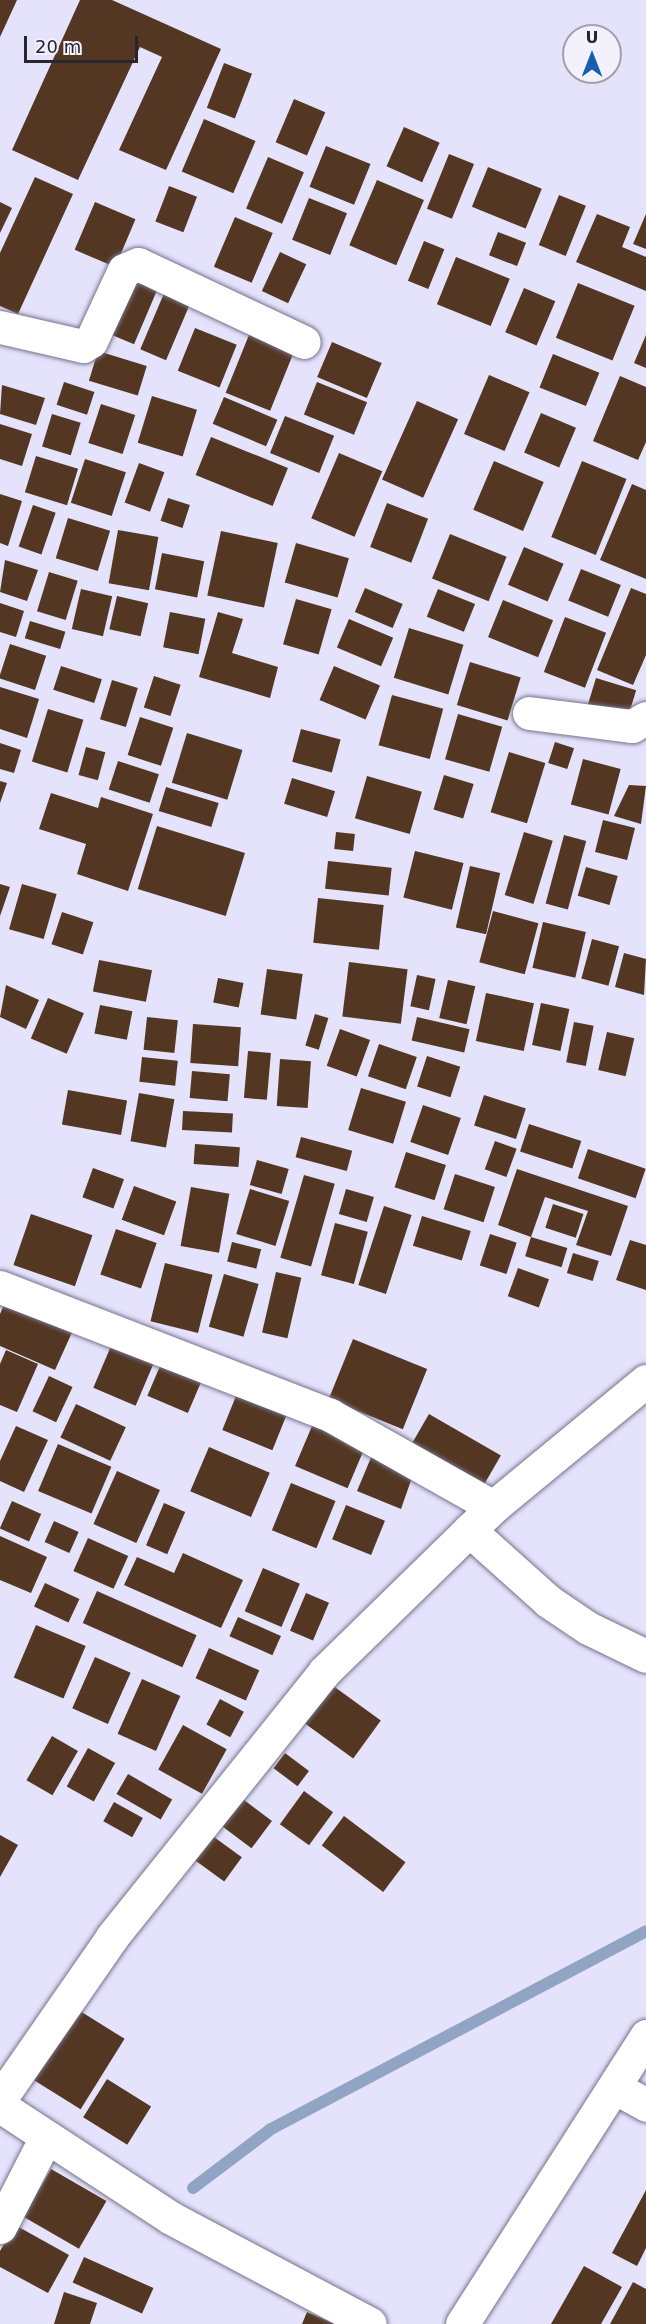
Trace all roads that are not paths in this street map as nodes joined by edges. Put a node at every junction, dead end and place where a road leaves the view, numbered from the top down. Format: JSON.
{"nodes":[{"id":1,"x":0,"y":327,"type":"edge"},
{"id":2,"x":304,"y":342,"type":"dead end"},
{"id":3,"x":529,"y":713,"type":"dead end"},
{"id":4,"x":646,"y":718,"type":"edge"},
{"id":5,"x":0,"y":1287,"type":"edge"},
{"id":6,"x":646,"y":1381,"type":"edge"},
{"id":7,"x":493,"y":1507,"type":"junction"},
{"id":8,"x":469,"y":1530,"type":"junction"},
{"id":9,"x":646,"y":1656,"type":"edge"},
{"id":10,"x":646,"y":2036,"type":"edge"},
{"id":11,"x":614,"y":2087,"type":"junction"},
{"id":12,"x":0,"y":2099,"type":"edge"},
{"id":13,"x":646,"y":2105,"type":"edge"},
{"id":14,"x":0,"y":2106,"type":"edge"},
{"id":15,"x":45,"y":2139,"type":"junction"},
{"id":16,"x":0,"y":2227,"type":"edge"},
{"id":17,"x":370,"y":2324,"type":"edge"},
{"id":18,"x":462,"y":2324,"type":"edge"}],
"edges":[{"from":1,"to":2,"type":"street"},
{"from":3,"to":4,"type":"street"},
{"from":5,"to":7,"type":"street"},
{"from":6,"to":7,"type":"street"},
{"from":7,"to":8,"type":"street"},
{"from":8,"to":9,"type":"street"},
{"from":8,"to":12,"type":"street"},
{"from":10,"to":11,"type":"street"},
{"from":11,"to":13,"type":"street"},
{"from":11,"to":18,"type":"street"},
{"from":14,"to":15,"type":"street"},
{"from":15,"to":16,"type":"street"},
{"from":15,"to":17,"type":"street"}]}
